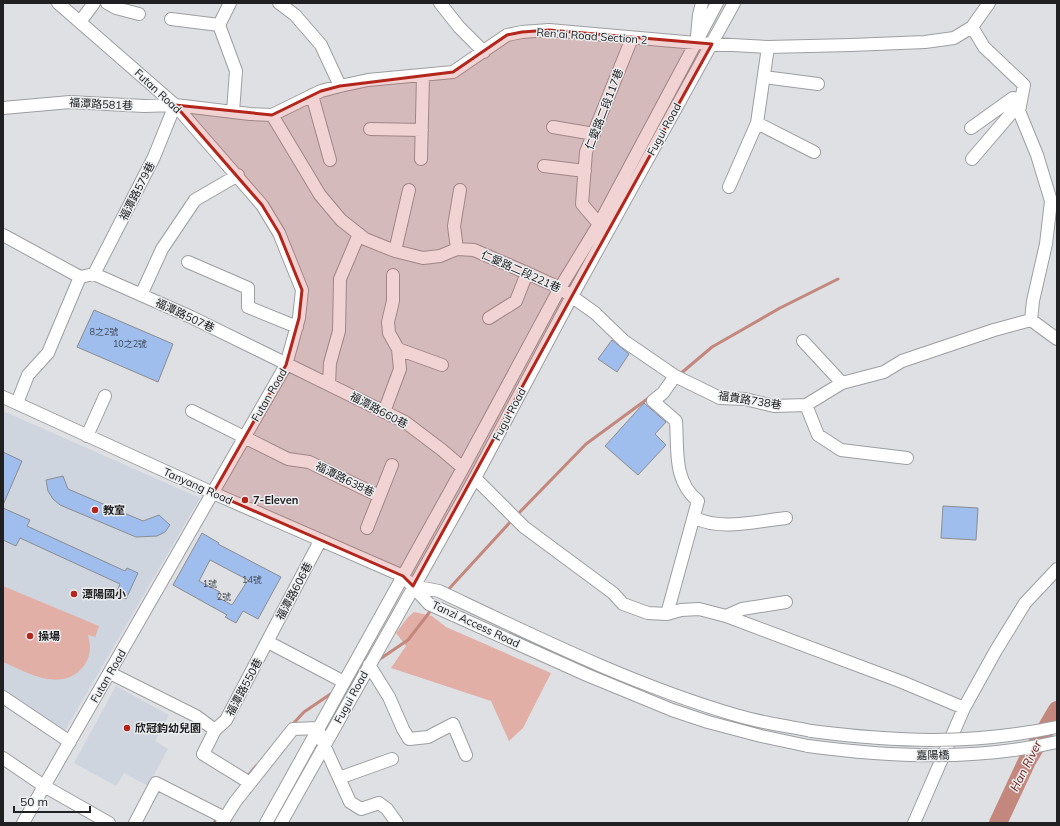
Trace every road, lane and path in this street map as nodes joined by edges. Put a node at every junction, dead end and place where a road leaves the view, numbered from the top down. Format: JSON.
{"nodes":[{"id":1,"x":58,"y":3,"type":"edge"},
{"id":2,"x":94,"y":3,"type":"edge"},
{"id":3,"x":107,"y":3,"type":"edge"},
{"id":4,"x":230,"y":3,"type":"edge"},
{"id":5,"x":279,"y":3,"type":"edge"},
{"id":6,"x":440,"y":3,"type":"edge"},
{"id":7,"x":702,"y":3,"type":"edge"},
{"id":8,"x":717,"y":3,"type":"edge"},
{"id":9,"x":734,"y":3,"type":"edge"},
{"id":10,"x":989,"y":3,"type":"edge"},
{"id":11,"x":139,"y":14,"type":"dead end"},
{"id":12,"x":171,"y":20,"type":"dead end"},
{"id":13,"x":80,"y":22,"type":"junction"},
{"id":14,"x":219,"y":25,"type":"junction"},
{"id":15,"x":972,"y":27,"type":"junction"},
{"id":16,"x":632,"y":38,"type":"junction"},
{"id":17,"x":696,"y":43,"type":"junction"},
{"id":18,"x":712,"y":44,"type":"junction"},
{"id":19,"x":768,"y":47,"type":"junction"},
{"id":20,"x":484,"y":52,"type":"junction"},
{"id":21,"x":422,"y":76,"type":"junction"},
{"id":22,"x":764,"y":77,"type":"junction"},
{"id":23,"x":818,"y":84,"type":"dead end"},
{"id":24,"x":340,"y":86,"type":"junction"},
{"id":25,"x":312,"y":95,"type":"junction"},
{"id":26,"x":1020,"y":101,"type":"junction"},
{"id":27,"x":175,"y":105,"type":"junction"},
{"id":28,"x":3,"y":108,"type":"edge"},
{"id":29,"x":233,"y":112,"type":"junction"},
{"id":30,"x":272,"y":115,"type":"junction"},
{"id":31,"x":757,"y":123,"type":"junction"},
{"id":32,"x":553,"y":126,"type":"dead end"},
{"id":33,"x":972,"y":128,"type":"dead end"},
{"id":34,"x":370,"y":129,"type":"dead end"},
{"id":35,"x":422,"y":130,"type":"junction"},
{"id":36,"x":594,"y":134,"type":"junction"},
{"id":37,"x":814,"y":152,"type":"dead end"},
{"id":38,"x":972,"y":158,"type":"dead end"},
{"id":39,"x":421,"y":159,"type":"dead end"},
{"id":40,"x":330,"y":160,"type":"dead end"},
{"id":41,"x":544,"y":166,"type":"dead end"},
{"id":42,"x":585,"y":171,"type":"junction"},
{"id":43,"x":238,"y":175,"type":"junction"},
{"id":44,"x":728,"y":187,"type":"dead end"},
{"id":45,"x":409,"y":190,"type":"dead end"},
{"id":46,"x":460,"y":190,"type":"dead end"},
{"id":47,"x":1053,"y":214,"type":"edge"},
{"id":48,"x":599,"y":224,"type":"junction"},
{"id":49,"x":359,"y":234,"type":"junction"},
{"id":50,"x":3,"y":235,"type":"edge"},
{"id":51,"x":457,"y":249,"type":"junction"},
{"id":52,"x":395,"y":251,"type":"junction"},
{"id":53,"x":188,"y":262,"type":"dead end"},
{"id":54,"x":527,"y":273,"type":"junction"},
{"id":55,"x":94,"y":274,"type":"junction"},
{"id":56,"x":393,"y":275,"type":"dead end"},
{"id":57,"x":80,"y":277,"type":"junction"},
{"id":58,"x":560,"y":288,"type":"junction"},
{"id":59,"x":142,"y":295,"type":"junction"},
{"id":60,"x":572,"y":296,"type":"junction"},
{"id":61,"x":489,"y":318,"type":"dead end"},
{"id":62,"x":1031,"y":320,"type":"junction"},
{"id":63,"x":297,"y":327,"type":"junction"},
{"id":64,"x":1057,"y":339,"type":"edge"},
{"id":65,"x":803,"y":341,"type":"dead end"},
{"id":66,"x":398,"y":349,"type":"junction"},
{"id":67,"x":286,"y":365,"type":"junction"},
{"id":68,"x":442,"y":365,"type":"dead end"},
{"id":69,"x":675,"y":376,"type":"junction"},
{"id":70,"x":842,"y":383,"type":"junction"},
{"id":71,"x":329,"y":384,"type":"junction"},
{"id":72,"x":105,"y":396,"type":"dead end"},
{"id":73,"x":3,"y":397,"type":"edge"},
{"id":74,"x":17,"y":403,"type":"junction"},
{"id":75,"x":806,"y":405,"type":"junction"},
{"id":76,"x":192,"y":411,"type":"dead end"},
{"id":77,"x":384,"y":412,"type":"junction"},
{"id":78,"x":87,"y":436,"type":"junction"},
{"id":79,"x":245,"y":436,"type":"junction"},
{"id":80,"x":907,"y":458,"type":"dead end"},
{"id":81,"x":392,"y":465,"type":"dead end"},
{"id":82,"x":463,"y":468,"type":"junction"},
{"id":83,"x":475,"y":478,"type":"junction"},
{"id":84,"x":212,"y":493,"type":"junction"},
{"id":85,"x":379,"y":496,"type":"junction"},
{"id":86,"x":695,"y":518,"type":"junction"},
{"id":87,"x":786,"y":518,"type":"dead end"},
{"id":88,"x":366,"y":528,"type":"dead end"},
{"id":89,"x":320,"y":541,"type":"junction"},
{"id":90,"x":1057,"y":569,"type":"edge"},
{"id":91,"x":403,"y":576,"type":"junction"},
{"id":92,"x":413,"y":586,"type":"junction"},
{"id":93,"x":786,"y":602,"type":"dead end"},
{"id":94,"x":667,"y":614,"type":"junction"},
{"id":95,"x":726,"y":616,"type":"junction"},
{"id":96,"x":268,"y":642,"type":"junction"},
{"id":97,"x":369,"y":665,"type":"junction"},
{"id":98,"x":110,"y":673,"type":"junction"},
{"id":99,"x":344,"y":682,"type":"junction"},
{"id":100,"x":3,"y":697,"type":"edge"},
{"id":101,"x":964,"y":708,"type":"junction"},
{"id":102,"x":1057,"y":727,"type":"edge"},
{"id":103,"x":318,"y":728,"type":"junction"},
{"id":104,"x":215,"y":730,"type":"junction"},
{"id":105,"x":811,"y":731,"type":"joint"},
{"id":106,"x":70,"y":742,"type":"junction"},
{"id":107,"x":1057,"y":742,"type":"edge"},
{"id":108,"x":324,"y":745,"type":"junction"},
{"id":109,"x":808,"y":746,"type":"joint"},
{"id":110,"x":466,"y":755,"type":"dead end"},
{"id":111,"x":392,"y":759,"type":"dead end"},
{"id":112,"x":4,"y":761,"type":"edge"},
{"id":113,"x":339,"y":778,"type":"junction"},
{"id":114,"x":250,"y":783,"type":"junction"},
{"id":115,"x":44,"y":786,"type":"junction"},
{"id":116,"x":224,"y":820,"type":"edge"},
{"id":117,"x":23,"y":823,"type":"edge"},
{"id":118,"x":109,"y":823,"type":"edge"},
{"id":119,"x":135,"y":823,"type":"edge"},
{"id":120,"x":266,"y":823,"type":"edge"},
{"id":121,"x":281,"y":823,"type":"edge"},
{"id":122,"x":397,"y":823,"type":"edge"},
{"id":123,"x":914,"y":823,"type":"edge"}],
"edges":[{"from":1,"to":13,"type":"street","name":"Futan Road"},
{"from":2,"to":13,"type":"street"},
{"from":3,"to":11,"type":"street"},
{"from":4,"to":14,"type":"street"},
{"from":5,"to":24,"type":"street"},
{"from":6,"to":20,"type":"street"},
{"from":7,"to":17,"type":"street"},
{"from":8,"to":17,"type":"street","name":"Fugui Road"},
{"from":9,"to":18,"type":"street","name":"Fugui Road"},
{"from":10,"to":15,"type":"street","name":"Ren’ai Road Section 2"},
{"from":12,"to":14,"type":"street"},
{"from":13,"to":27,"type":"street","name":"Futan Road"},
{"from":14,"to":29,"type":"street"},
{"from":15,"to":19,"type":"street","name":"Ren’ai Road Section 2"},
{"from":15,"to":26,"type":"street"},
{"from":16,"to":17,"type":"street","name":"Ren’ai Road Section 2"},
{"from":16,"to":20,"type":"street","name":"Ren’ai Road Section 2"},
{"from":16,"to":36,"type":"street","name":"仁愛路二段117巷"},
{"from":17,"to":18,"type":"street","name":"Ren’ai Road Section 2"},
{"from":17,"to":48,"type":"street","name":"Fugui Road"},
{"from":18,"to":19,"type":"street","name":"Ren’ai Road Section 2"},
{"from":18,"to":60,"type":"street","name":"Fugui Road"},
{"from":19,"to":22,"type":"street"},
{"from":20,"to":21,"type":"street","name":"Ren’ai Road Section 2"},
{"from":21,"to":24,"type":"street","name":"Ren’ai Road Section 2"},
{"from":21,"to":35,"type":"street"},
{"from":22,"to":23,"type":"street"},
{"from":22,"to":31,"type":"street"},
{"from":24,"to":25,"type":"street","name":"Ren’ai Road Section 2"},
{"from":25,"to":30,"type":"street","name":"Ren’ai Road Section 2"},
{"from":25,"to":40,"type":"street"},
{"from":26,"to":33,"type":"street"},
{"from":26,"to":38,"type":"street"},
{"from":26,"to":47,"type":"street"},
{"from":27,"to":28,"type":"street","name":"福潭路581巷"},
{"from":27,"to":29,"type":"street"},
{"from":27,"to":43,"type":"street","name":"Futan Road"},
{"from":27,"to":55,"type":"street","name":"福潭路579巷"},
{"from":29,"to":30,"type":"street"},
{"from":30,"to":49,"type":"street","name":"仁愛路二段221巷"},
{"from":31,"to":37,"type":"street"},
{"from":31,"to":44,"type":"street"},
{"from":32,"to":36,"type":"street"},
{"from":34,"to":35,"type":"street"},
{"from":35,"to":39,"type":"street"},
{"from":36,"to":42,"type":"street","name":"仁愛路二段117巷"},
{"from":41,"to":42,"type":"street"},
{"from":42,"to":48,"type":"street","name":"仁愛路二段117巷"},
{"from":43,"to":59,"type":"street"},
{"from":43,"to":63,"type":"street","name":"Futan Road"},
{"from":45,"to":52,"type":"street"},
{"from":46,"to":51,"type":"street"},
{"from":47,"to":62,"type":"street"},
{"from":48,"to":58,"type":"street","name":"Fugui Road"},
{"from":49,"to":52,"type":"street","name":"仁愛路二段221巷"},
{"from":49,"to":71,"type":"street"},
{"from":50,"to":57,"type":"street"},
{"from":51,"to":52,"type":"street","name":"仁愛路二段221巷"},
{"from":51,"to":54,"type":"street","name":"仁愛路二段221巷"},
{"from":53,"to":63,"type":"street"},
{"from":54,"to":58,"type":"street","name":"仁愛路二段221巷"},
{"from":54,"to":61,"type":"street"},
{"from":55,"to":57,"type":"street"},
{"from":55,"to":59,"type":"street","name":"福潭路507巷"},
{"from":56,"to":66,"type":"street"},
{"from":57,"to":74,"type":"street"},
{"from":58,"to":60,"type":"street","name":"仁愛路二段221巷"},
{"from":58,"to":82,"type":"street","name":"Fugui Road"},
{"from":59,"to":67,"type":"street","name":"福潭路507巷"},
{"from":60,"to":69,"type":"street","name":"福貴路738巷"},
{"from":60,"to":83,"type":"street","name":"Fugui Road"},
{"from":62,"to":64,"type":"street"},
{"from":62,"to":70,"type":"street","name":"福貴路738巷"},
{"from":63,"to":67,"type":"street","name":"Futan Road"},
{"from":65,"to":70,"type":"street"},
{"from":66,"to":68,"type":"street"},
{"from":66,"to":77,"type":"street"},
{"from":67,"to":71,"type":"street","name":"福潭路660巷"},
{"from":67,"to":79,"type":"street","name":"Futan Road"},
{"from":69,"to":75,"type":"street","name":"福貴路738巷"},
{"from":69,"to":86,"type":"street"},
{"from":70,"to":75,"type":"street","name":"福貴路738巷"},
{"from":71,"to":77,"type":"street","name":"福潭路660巷"},
{"from":72,"to":78,"type":"street"},
{"from":73,"to":74,"type":"street","name":"Tanyang Road"},
{"from":74,"to":78,"type":"street","name":"Tanyang Road"},
{"from":75,"to":80,"type":"street"},
{"from":76,"to":79,"type":"street","name":"福潭路638巷"},
{"from":77,"to":82,"type":"street","name":"福潭路660巷"},
{"from":78,"to":84,"type":"street","name":"Tanyang Road"},
{"from":79,"to":84,"type":"street","name":"Futan Road"},
{"from":79,"to":85,"type":"street","name":"福潭路638巷"},
{"from":81,"to":85,"type":"street"},
{"from":82,"to":91,"type":"street","name":"Fugui Road"},
{"from":83,"to":92,"type":"street","name":"Fugui Road"},
{"from":83,"to":94,"type":"street"},
{"from":84,"to":89,"type":"street","name":"Tanyang Road"},
{"from":84,"to":98,"type":"street","name":"Futan Road"},
{"from":85,"to":88,"type":"street"},
{"from":86,"to":87,"type":"street"},
{"from":86,"to":94,"type":"street"},
{"from":89,"to":91,"type":"street","name":"Tanyang Road"},
{"from":89,"to":96,"type":"street","name":"福潭路606巷"},
{"from":90,"to":101,"type":"street"},
{"from":91,"to":92,"type":"street","name":"Tanyang Road"},
{"from":91,"to":99,"type":"street","name":"Fugui Road"},
{"from":92,"to":97,"type":"street","name":"Fugui Road"},
{"from":92,"to":105,"type":"street","name":"Tanzi Access Road"},
{"from":92,"to":109,"type":"street","name":"Tanzi Access Road"},
{"from":93,"to":95,"type":"street"},
{"from":94,"to":95,"type":"street"},
{"from":95,"to":101,"type":"street"},
{"from":96,"to":99,"type":"street"},
{"from":96,"to":104,"type":"street","name":"福潭路550巷"},
{"from":97,"to":108,"type":"street","name":"Fugui Road"},
{"from":97,"to":110,"type":"street"},
{"from":98,"to":104,"type":"street"},
{"from":98,"to":106,"type":"street","name":"Futan Road"},
{"from":99,"to":103,"type":"street","name":"Fugui Road"},
{"from":100,"to":106,"type":"street"},
{"from":101,"to":123,"type":"street"},
{"from":102,"to":105,"type":"street","name":"嘉陽橋","bridge":true},
{"from":103,"to":108,"type":"street"},
{"from":103,"to":114,"type":"street"},
{"from":103,"to":120,"type":"street","name":"Fugui Road"},
{"from":104,"to":114,"type":"street","name":"福潭路550巷"},
{"from":106,"to":115,"type":"street","name":"Futan Road"},
{"from":107,"to":109,"type":"street","name":"嘉陽橋","bridge":true},
{"from":108,"to":113,"type":"street"},
{"from":108,"to":121,"type":"street","name":"Fugui Road"},
{"from":111,"to":113,"type":"street"},
{"from":112,"to":115,"type":"street"},
{"from":113,"to":122,"type":"street"},
{"from":114,"to":116,"type":"street"},
{"from":115,"to":117,"type":"street","name":"Futan Road"},
{"from":115,"to":118,"type":"street"},
{"from":116,"to":119,"type":"street"}]}
